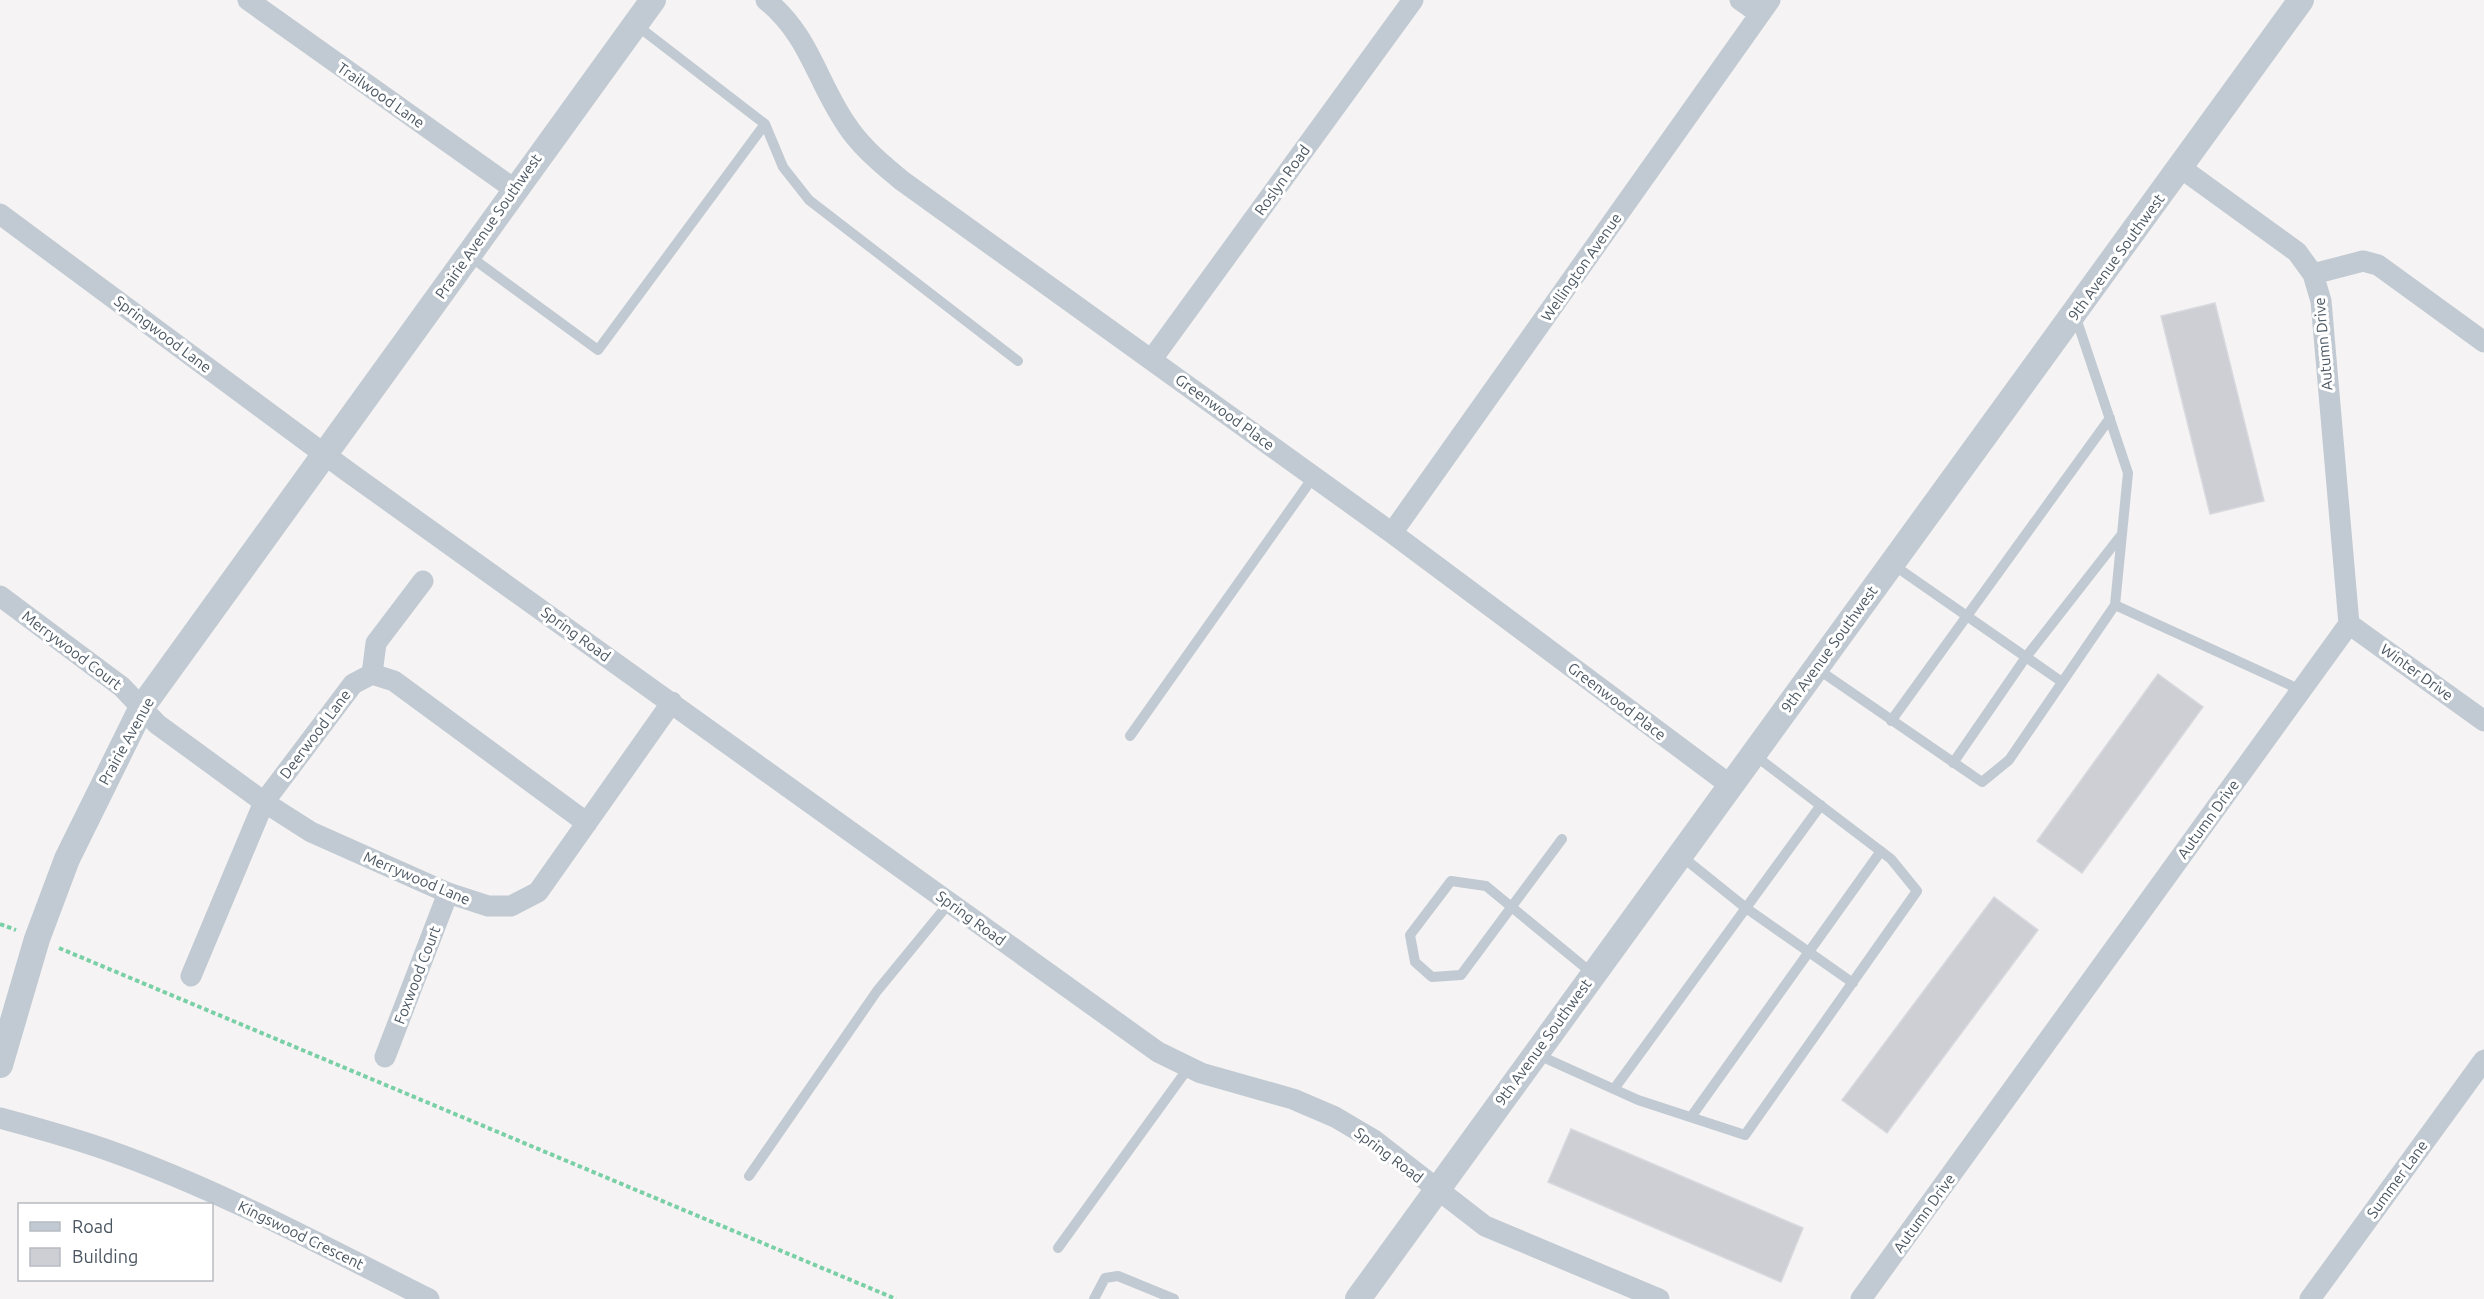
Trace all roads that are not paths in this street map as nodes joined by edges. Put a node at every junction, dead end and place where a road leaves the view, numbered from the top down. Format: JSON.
{"nodes":[{"id":1,"x":248,"y":0,"type":"edge"},
{"id":2,"x":652,"y":0,"type":"edge"},
{"id":3,"x":766,"y":0,"type":"edge"},
{"id":4,"x":1413,"y":0,"type":"edge"},
{"id":5,"x":1740,"y":0,"type":"edge"},
{"id":6,"x":2301,"y":0,"type":"edge"},
{"id":7,"x":1765,"y":7,"type":"edge"},
{"id":8,"x":635,"y":24,"type":"junction"},
{"id":9,"x":765,"y":124,"type":"junction"},
{"id":10,"x":2181,"y":168,"type":"junction"},
{"id":11,"x":514,"y":189,"type":"junction"},
{"id":12,"x":0,"y":214,"type":"edge"},
{"id":13,"x":468,"y":255,"type":"junction"},
{"id":14,"x":2313,"y":274,"type":"junction"},
{"id":15,"x":2074,"y":314,"type":"junction"},
{"id":16,"x":2484,"y":342,"type":"edge"},
{"id":17,"x":1152,"y":359,"type":"junction"},
{"id":18,"x":1018,"y":361,"type":"dead end"},
{"id":19,"x":2110,"y":418,"type":"junction"},
{"id":20,"x":326,"y":454,"type":"junction"},
{"id":21,"x":1314,"y":476,"type":"junction"},
{"id":22,"x":1392,"y":534,"type":"junction"},
{"id":23,"x":2122,"y":534,"type":"junction"},
{"id":24,"x":1892,"y":563,"type":"junction"},
{"id":25,"x":423,"y":581,"type":"dead end"},
{"id":26,"x":0,"y":597,"type":"edge"},
{"id":27,"x":2115,"y":605,"type":"junction"},
{"id":28,"x":1967,"y":616,"type":"junction"},
{"id":29,"x":2349,"y":624,"type":"junction"},
{"id":30,"x":2026,"y":657,"type":"junction"},
{"id":31,"x":1816,"y":668,"type":"junction"},
{"id":32,"x":372,"y":674,"type":"junction"},
{"id":33,"x":2062,"y":682,"type":"junction"},
{"id":34,"x":2301,"y":690,"type":"junction"},
{"id":35,"x":672,"y":702,"type":"junction"},
{"id":36,"x":142,"y":707,"type":"junction"},
{"id":37,"x":1891,"y":721,"type":"junction"},
{"id":38,"x":2484,"y":721,"type":"edge"},
{"id":39,"x":1130,"y":736,"type":"dead end"},
{"id":40,"x":1753,"y":754,"type":"junction"},
{"id":41,"x":1953,"y":762,"type":"junction"},
{"id":42,"x":1730,"y":785,"type":"junction"},
{"id":43,"x":264,"y":802,"type":"junction"},
{"id":44,"x":1821,"y":805,"type":"junction"},
{"id":45,"x":587,"y":823,"type":"junction"},
{"id":46,"x":1563,"y":839,"type":"dead end"},
{"id":47,"x":1881,"y":851,"type":"junction"},
{"id":48,"x":1680,"y":855,"type":"junction"},
{"id":49,"x":448,"y":892,"type":"junction"},
{"id":50,"x":950,"y":902,"type":"junction"},
{"id":51,"x":1512,"y":908,"type":"junction"},
{"id":52,"x":1746,"y":908,"type":"junction"},
{"id":53,"x":1809,"y":952,"type":"junction"},
{"id":54,"x":1593,"y":974,"type":"junction"},
{"id":55,"x":191,"y":976,"type":"dead end"},
{"id":56,"x":1853,"y":982,"type":"junction"},
{"id":57,"x":1535,"y":1054,"type":"junction"},
{"id":58,"x":385,"y":1057,"type":"dead end"},
{"id":59,"x":2484,"y":1060,"type":"edge"},
{"id":60,"x":0,"y":1065,"type":"edge"},
{"id":61,"x":1189,"y":1066,"type":"junction"},
{"id":62,"x":1614,"y":1089,"type":"junction"},
{"id":63,"x":1691,"y":1117,"type":"junction"},
{"id":64,"x":0,"y":1118,"type":"edge"},
{"id":65,"x":749,"y":1176,"type":"dead end"},
{"id":66,"x":1436,"y":1190,"type":"junction"},
{"id":67,"x":1058,"y":1248,"type":"dead end"},
{"id":68,"x":429,"y":1299,"type":"edge"},
{"id":69,"x":1094,"y":1299,"type":"edge"},
{"id":70,"x":1174,"y":1299,"type":"edge"},
{"id":71,"x":1358,"y":1299,"type":"edge"},
{"id":72,"x":1659,"y":1299,"type":"edge"},
{"id":73,"x":1861,"y":1299,"type":"edge"},
{"id":74,"x":2310,"y":1299,"type":"edge"}],
"edges":[{"from":1,"to":11,"type":"street","name":"Trailwood Lane"},
{"from":2,"to":8,"type":"street","name":"Prairie Avenue Southwest"},
{"from":3,"to":17,"type":"street","name":"Greenwood Place"},
{"from":4,"to":17,"type":"street","name":"Roslyn Road"},
{"from":5,"to":7,"type":"street"},
{"from":6,"to":10,"type":"street","name":"9th Avenue Southwest"},
{"from":7,"to":22,"type":"street","name":"Wellington Avenue"},
{"from":8,"to":9,"type":"lane"},
{"from":8,"to":11,"type":"street","name":"Prairie Avenue Southwest"},
{"from":9,"to":13,"type":"lane"},
{"from":9,"to":18,"type":"lane"},
{"from":10,"to":14,"type":"street"},
{"from":10,"to":15,"type":"street","name":"9th Avenue Southwest"},
{"from":11,"to":13,"type":"street","name":"Prairie Avenue Southwest"},
{"from":12,"to":20,"type":"street","name":"Springwood Lane"},
{"from":13,"to":20,"type":"street","name":"Prairie Avenue Southwest"},
{"from":14,"to":16,"type":"street"},
{"from":14,"to":29,"type":"street","name":"Autumn Drive"},
{"from":15,"to":19,"type":"lane"},
{"from":15,"to":24,"type":"street","name":"9th Avenue Southwest"},
{"from":17,"to":21,"type":"street","name":"Greenwood Place"},
{"from":19,"to":23,"type":"lane"},
{"from":19,"to":28,"type":"lane"},
{"from":20,"to":35,"type":"street","name":"Spring Road"},
{"from":20,"to":36,"type":"street","name":"Prairie Avenue"},
{"from":21,"to":22,"type":"street","name":"Greenwood Place"},
{"from":21,"to":39,"type":"lane"},
{"from":22,"to":42,"type":"street","name":"Greenwood Place"},
{"from":23,"to":27,"type":"lane"},
{"from":23,"to":30,"type":"lane"},
{"from":24,"to":28,"type":"lane"},
{"from":24,"to":31,"type":"street","name":"9th Avenue Southwest"},
{"from":25,"to":32,"type":"street"},
{"from":26,"to":36,"type":"street","name":"Merrywood Court"},
{"from":27,"to":33,"type":"lane"},
{"from":27,"to":34,"type":"lane"},
{"from":28,"to":30,"type":"lane"},
{"from":28,"to":37,"type":"lane"},
{"from":29,"to":34,"type":"street","name":"Autumn Drive"},
{"from":29,"to":38,"type":"street","name":"Winter Drive"},
{"from":30,"to":33,"type":"lane"},
{"from":30,"to":41,"type":"lane"},
{"from":31,"to":37,"type":"lane"},
{"from":31,"to":40,"type":"street","name":"9th Avenue Southwest"},
{"from":32,"to":43,"type":"street","name":"Deerwood Lane"},
{"from":32,"to":45,"type":"street"},
{"from":33,"to":41,"type":"lane"},
{"from":34,"to":73,"type":"street","name":"Autumn Drive"},
{"from":35,"to":45,"type":"street","name":"Merrywood Lane"},
{"from":35,"to":50,"type":"street","name":"Spring Road"},
{"from":36,"to":43,"type":"street","name":"Merrywood Lane"},
{"from":36,"to":60,"type":"street","name":"Prairie Avenue"},
{"from":37,"to":41,"type":"lane"},
{"from":40,"to":42,"type":"street","name":"9th Avenue Southwest"},
{"from":40,"to":44,"type":"lane"},
{"from":42,"to":48,"type":"street","name":"9th Avenue Southwest"},
{"from":43,"to":49,"type":"street","name":"Merrywood Lane"},
{"from":43,"to":55,"type":"street","name":"Deerwood Lane"},
{"from":44,"to":47,"type":"lane"},
{"from":44,"to":52,"type":"lane"},
{"from":45,"to":49,"type":"street","name":"Merrywood Lane"},
{"from":46,"to":51,"type":"lane"},
{"from":47,"to":53,"type":"lane"},
{"from":47,"to":56,"type":"lane"},
{"from":48,"to":52,"type":"lane"},
{"from":48,"to":54,"type":"street","name":"9th Avenue Southwest"},
{"from":49,"to":58,"type":"street","name":"Foxwood Court"},
{"from":50,"to":61,"type":"street","name":"Spring Road"},
{"from":50,"to":65,"type":"lane"},
{"from":51,"to":51,"type":"lane"},
{"from":51,"to":54,"type":"lane"},
{"from":52,"to":53,"type":"lane"},
{"from":52,"to":62,"type":"lane"},
{"from":53,"to":56,"type":"lane"},
{"from":53,"to":63,"type":"lane"},
{"from":54,"to":57,"type":"street","name":"9th Avenue Southwest"},
{"from":56,"to":63,"type":"lane"},
{"from":57,"to":62,"type":"lane"},
{"from":57,"to":66,"type":"street","name":"9th Avenue Southwest"},
{"from":59,"to":74,"type":"street","name":"Summer Lane"},
{"from":61,"to":66,"type":"street","name":"Spring Road"},
{"from":61,"to":67,"type":"lane"},
{"from":62,"to":63,"type":"lane"},
{"from":64,"to":68,"type":"street","name":"Kingswood Crescent"},
{"from":66,"to":71,"type":"street","name":"9th Avenue Southwest"},
{"from":66,"to":72,"type":"street","name":"Spring Road"},
{"from":69,"to":70,"type":"lane"}]}
